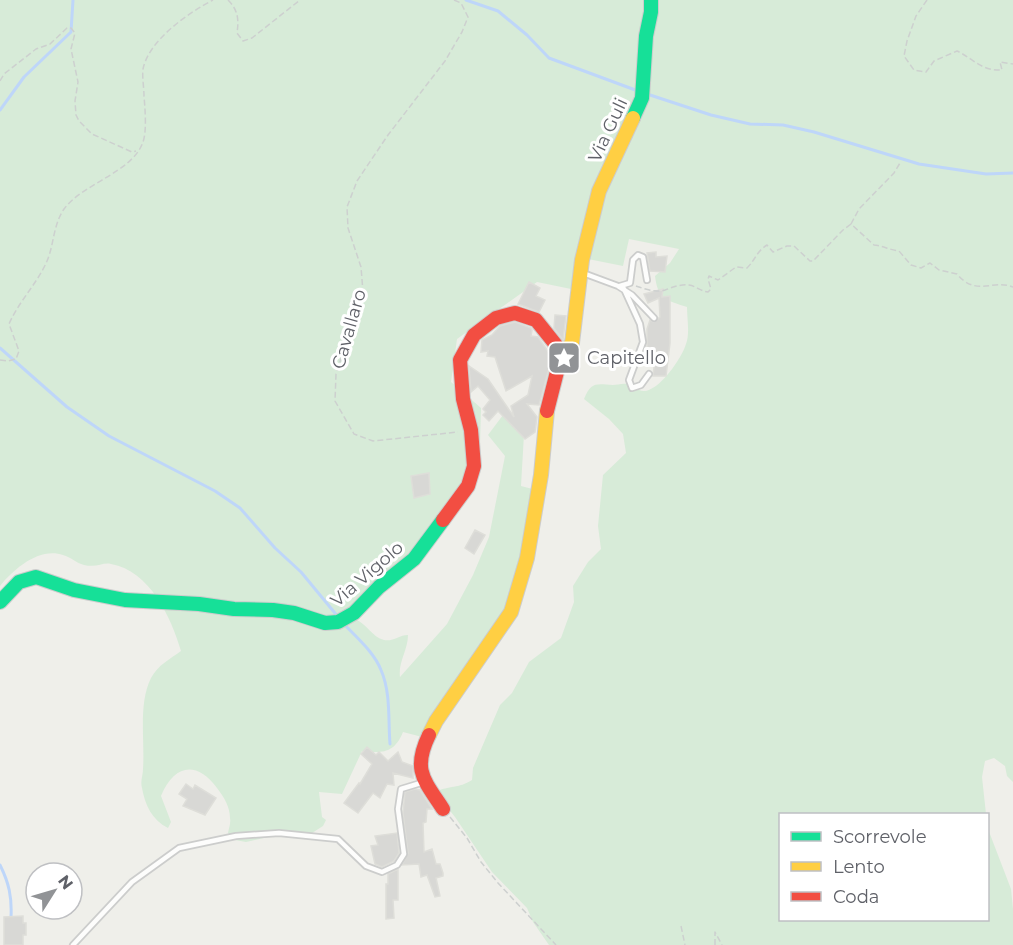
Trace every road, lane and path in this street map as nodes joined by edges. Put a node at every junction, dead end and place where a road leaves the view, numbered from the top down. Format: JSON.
{"nodes":[{"id":1,"x":213,"y":0,"type":"edge"},
{"id":2,"x":228,"y":0,"type":"edge"},
{"id":3,"x":300,"y":0,"type":"edge"},
{"id":4,"x":454,"y":0,"type":"edge"},
{"id":5,"x":651,"y":0,"type":"edge"},
{"id":6,"x":927,"y":0,"type":"edge"},
{"id":7,"x":1013,"y":64,"type":"edge"},
{"id":8,"x":0,"y":81,"type":"edge"},
{"id":9,"x":137,"y":152,"type":"junction"},
{"id":10,"x":900,"y":163,"type":"dead end"},
{"id":11,"x":851,"y":224,"type":"junction"},
{"id":12,"x":580,"y":272,"type":"junction"},
{"id":13,"x":646,"y":280,"type":"dead end"},
{"id":14,"x":630,"y":283,"type":"junction"},
{"id":15,"x":1013,"y":287,"type":"edge"},
{"id":16,"x":622,"y":288,"type":"junction"},
{"id":17,"x":654,"y":318,"type":"dead end"},
{"id":18,"x":561,"y":356,"type":"junction"},
{"id":19,"x":0,"y":360,"type":"edge"},
{"id":20,"x":649,"y":374,"type":"dead end"},
{"id":21,"x":471,"y":430,"type":"junction"},
{"id":22,"x":0,"y":602,"type":"edge"},
{"id":23,"x":424,"y":782,"type":"junction"},
{"id":24,"x":443,"y":809,"type":"joint"},
{"id":25,"x":681,"y":926,"type":"dead end"},
{"id":26,"x":73,"y":945,"type":"edge"},
{"id":27,"x":556,"y":945,"type":"edge"},
{"id":28,"x":686,"y":945,"type":"edge"},
{"id":29,"x":715,"y":945,"type":"edge"},
{"id":30,"x":722,"y":945,"type":"edge"}],
"edges":[{"from":1,"to":9,"type":"path"},
{"from":2,"to":3,"type":"path"},
{"from":4,"to":21,"type":"path","name":"Cavallaro"},
{"from":5,"to":12,"type":"street","name":"Via Guli"},
{"from":6,"to":7,"type":"path"},
{"from":8,"to":9,"type":"path"},
{"from":9,"to":19,"type":"path"},
{"from":10,"to":11,"type":"path"},
{"from":11,"to":14,"type":"path"},
{"from":11,"to":15,"type":"path"},
{"from":12,"to":16,"type":"lane"},
{"from":12,"to":18,"type":"street"},
{"from":13,"to":14,"type":"lane"},
{"from":14,"to":16,"type":"lane"},
{"from":16,"to":17,"type":"lane"},
{"from":16,"to":20,"type":"lane"},
{"from":18,"to":21,"type":"street","name":"Via Vigolo"},
{"from":18,"to":23,"type":"street"},
{"from":21,"to":22,"type":"street","name":"Via Vigolo"},
{"from":23,"to":24,"type":"street"},
{"from":23,"to":26,"type":"lane"},
{"from":24,"to":27,"type":"path"},
{"from":25,"to":28,"type":"path"},
{"from":29,"to":30,"type":"path"}]}
